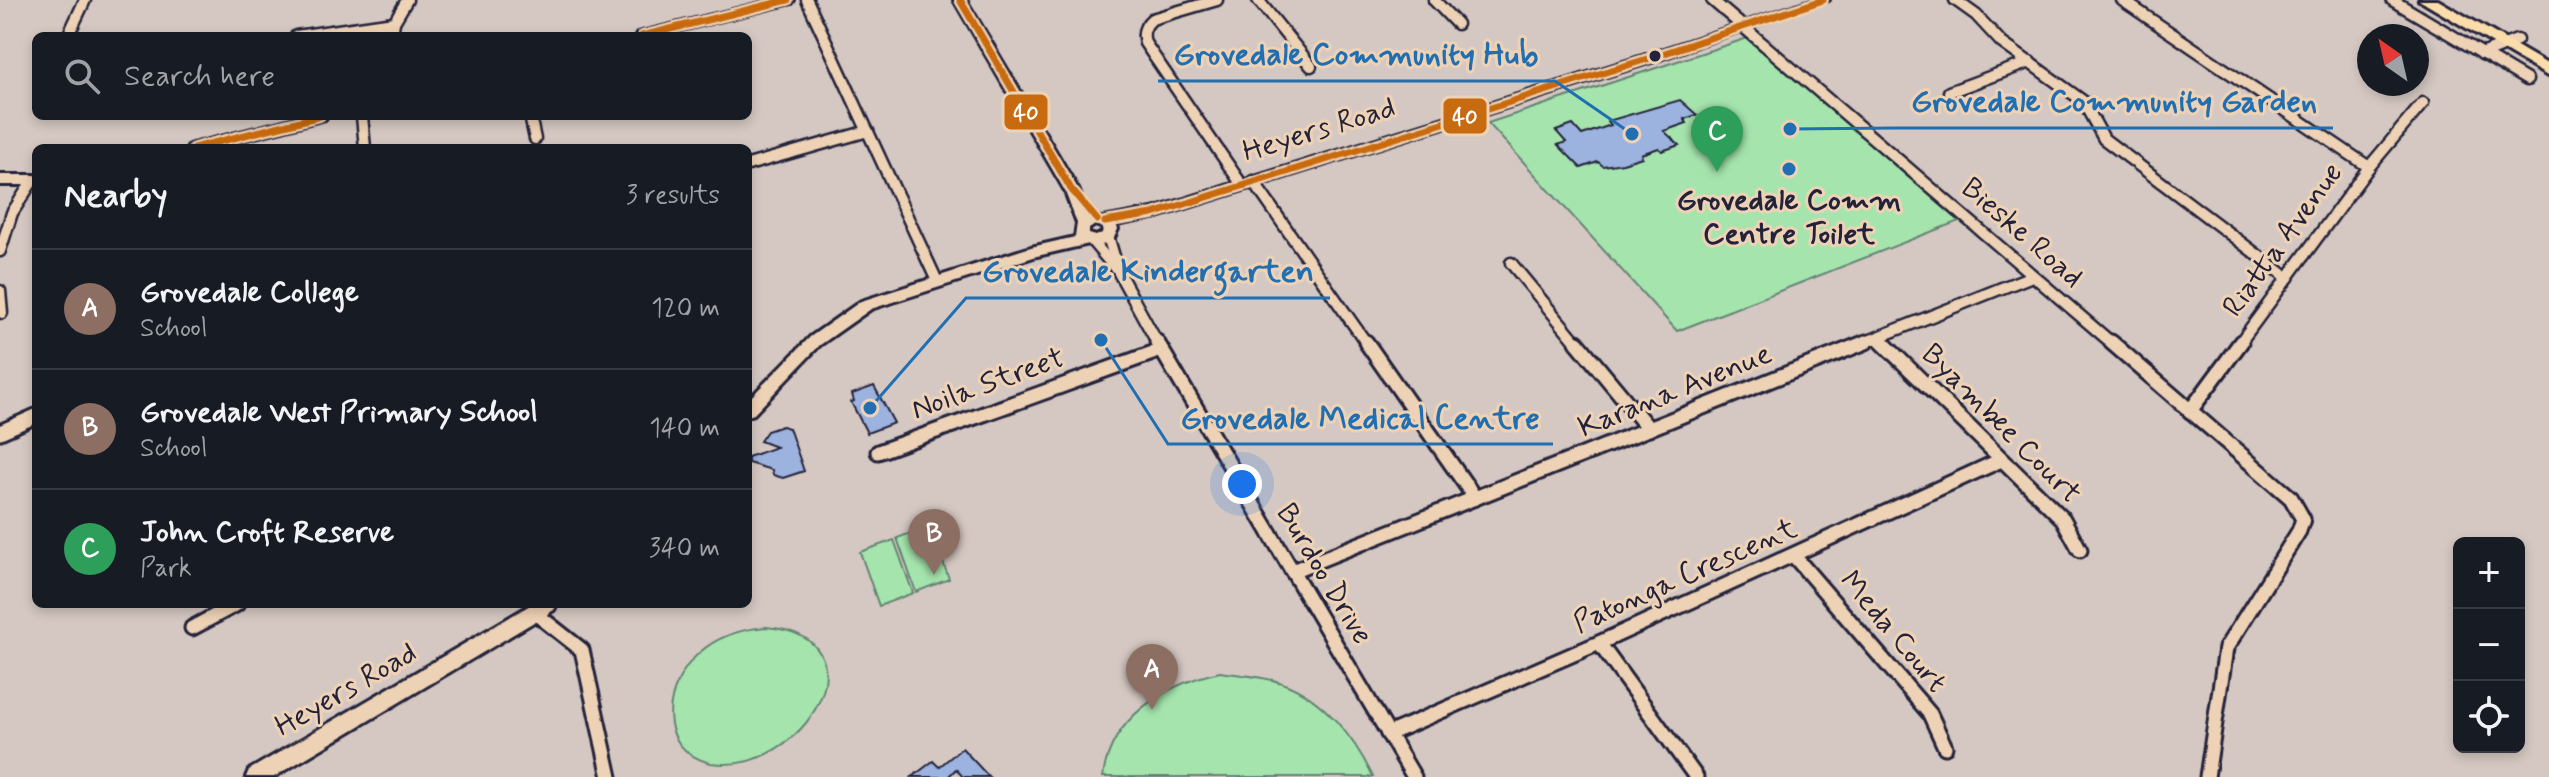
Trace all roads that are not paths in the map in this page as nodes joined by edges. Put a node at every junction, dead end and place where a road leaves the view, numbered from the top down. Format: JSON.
{"nodes":[{"id":1,"x":85,"y":0,"type":"edge"},
{"id":2,"x":407,"y":0,"type":"edge"},
{"id":3,"x":788,"y":0,"type":"edge"},
{"id":4,"x":807,"y":0,"type":"edge"},
{"id":5,"x":960,"y":0,"type":"edge"},
{"id":6,"x":1217,"y":0,"type":"edge"},
{"id":7,"x":1258,"y":0,"type":"edge"},
{"id":8,"x":1434,"y":0,"type":"edge"},
{"id":9,"x":1712,"y":0,"type":"edge"},
{"id":10,"x":1823,"y":0,"type":"edge"},
{"id":11,"x":1955,"y":0,"type":"edge"},
{"id":12,"x":2122,"y":0,"type":"edge"},
{"id":13,"x":2392,"y":0,"type":"edge"},
{"id":14,"x":2427,"y":0,"type":"edge"},
{"id":15,"x":2448,"y":0,"type":"edge"},
{"id":16,"x":394,"y":22,"type":"junction"},
{"id":17,"x":1457,"y":24,"type":"dead end"},
{"id":18,"x":1742,"y":26,"type":"junction"},
{"id":19,"x":70,"y":32,"type":"edge"},
{"id":20,"x":324,"y":32,"type":"edge"},
{"id":21,"x":393,"y":32,"type":"edge"},
{"id":22,"x":668,"y":32,"type":"edge"},
{"id":23,"x":2511,"y":43,"type":"junction"},
{"id":24,"x":2482,"y":54,"type":"junction"},
{"id":25,"x":2549,"y":59,"type":"edge"},
{"id":26,"x":2030,"y":62,"type":"junction"},
{"id":27,"x":1311,"y":66,"type":"dead end"},
{"id":28,"x":2549,"y":72,"type":"edge"},
{"id":29,"x":2527,"y":80,"type":"dead end"},
{"id":30,"x":1949,"y":92,"type":"dead end"},
{"id":31,"x":2423,"y":103,"type":"dead end"},
{"id":32,"x":304,"y":120,"type":"edge"},
{"id":33,"x":362,"y":120,"type":"edge"},
{"id":34,"x":531,"y":120,"type":"edge"},
{"id":35,"x":868,"y":131,"type":"junction"},
{"id":36,"x":535,"y":139,"type":"dead end"},
{"id":37,"x":210,"y":144,"type":"edge"},
{"id":38,"x":365,"y":144,"type":"edge"},
{"id":39,"x":752,"y":164,"type":"edge"},
{"id":40,"x":2369,"y":167,"type":"junction"},
{"id":41,"x":0,"y":180,"type":"edge"},
{"id":42,"x":32,"y":180,"type":"edge"},
{"id":43,"x":32,"y":183,"type":"edge"},
{"id":44,"x":1248,"y":183,"type":"junction"},
{"id":45,"x":1096,"y":230,"type":"junction"},
{"id":46,"x":0,"y":251,"type":"edge"},
{"id":47,"x":1511,"y":263,"type":"dead end"},
{"id":48,"x":2032,"y":276,"type":"junction"},
{"id":49,"x":2288,"y":278,"type":"junction"},
{"id":50,"x":933,"y":282,"type":"junction"},
{"id":51,"x":0,"y":291,"type":"edge"},
{"id":52,"x":2,"y":313,"type":"edge"},
{"id":53,"x":1879,"y":339,"type":"junction"},
{"id":54,"x":1161,"y":350,"type":"junction"},
{"id":55,"x":752,"y":406,"type":"edge"},
{"id":56,"x":2190,"y":411,"type":"junction"},
{"id":57,"x":32,"y":418,"type":"edge"},
{"id":58,"x":1649,"y":429,"type":"junction"},
{"id":59,"x":0,"y":432,"type":"edge"},
{"id":60,"x":878,"y":452,"type":"dead end"},
{"id":61,"x":2001,"y":460,"type":"junction"},
{"id":62,"x":1475,"y":498,"type":"junction"},
{"id":63,"x":2080,"y":550,"type":"dead end"},
{"id":64,"x":1794,"y":556,"type":"junction"},
{"id":65,"x":1292,"y":571,"type":"junction"},
{"id":66,"x":230,"y":608,"type":"edge"},
{"id":67,"x":541,"y":609,"type":"edge"},
{"id":68,"x":192,"y":628,"type":"dead end"},
{"id":69,"x":1599,"y":643,"type":"junction"},
{"id":70,"x":1388,"y":734,"type":"junction"},
{"id":71,"x":1945,"y":747,"type":"dead end"},
{"id":72,"x":256,"y":777,"type":"edge"},
{"id":73,"x":609,"y":777,"type":"edge"},
{"id":74,"x":1414,"y":777,"type":"edge"},
{"id":75,"x":1696,"y":777,"type":"edge"},
{"id":76,"x":2207,"y":777,"type":"edge"}],
"edges":[{"from":1,"to":19,"type":"street"},
{"from":2,"to":16,"type":"street"},
{"from":3,"to":22,"type":"street"},
{"from":4,"to":35,"type":"street"},
{"from":5,"to":45,"type":"street","name":"Burdoo Drive"},
{"from":6,"to":44,"type":"street"},
{"from":7,"to":27,"type":"street"},
{"from":8,"to":17,"type":"street"},
{"from":9,"to":18,"type":"street","name":"Bieske Road"},
{"from":10,"to":18,"type":"street","name":"Heyers Road"},
{"from":11,"to":26,"type":"street"},
{"from":12,"to":40,"type":"street"},
{"from":13,"to":24,"type":"street"},
{"from":14,"to":23,"type":"main road"},
{"from":15,"to":23,"type":"main road"},
{"from":16,"to":20,"type":"street"},
{"from":16,"to":21,"type":"street"},
{"from":18,"to":44,"type":"street","name":"Heyers Road"},
{"from":18,"to":48,"type":"street","name":"Bieske Road"},
{"from":23,"to":24,"type":"street"},
{"from":23,"to":25,"type":"main road"},
{"from":23,"to":28,"type":"main road"},
{"from":24,"to":29,"type":"street"},
{"from":26,"to":30,"type":"street"},
{"from":26,"to":49,"type":"street"},
{"from":31,"to":40,"type":"street","name":"Riatta Avenue"},
{"from":32,"to":37,"type":"street"},
{"from":33,"to":38,"type":"street"},
{"from":34,"to":36,"type":"street"},
{"from":35,"to":39,"type":"street"},
{"from":35,"to":50,"type":"street"},
{"from":40,"to":49,"type":"street","name":"Riatta Avenue"},
{"from":41,"to":42,"type":"street"},
{"from":43,"to":46,"type":"street"},
{"from":44,"to":45,"type":"street","name":"Heyers Road"},
{"from":44,"to":62,"type":"street"},
{"from":45,"to":50,"type":"street","name":"Heyers Road"},
{"from":45,"to":54,"type":"street","name":"Burdoo Drive"},
{"from":47,"to":58,"type":"street"},
{"from":48,"to":53,"type":"street","name":"Karana Avenue"},
{"from":48,"to":56,"type":"street","name":"Bieske Road"},
{"from":49,"to":56,"type":"street","name":"Riatta Avenue"},
{"from":50,"to":55,"type":"street","name":"Heyers Road"},
{"from":51,"to":52,"type":"street"},
{"from":53,"to":58,"type":"street","name":"Karana Avenue"},
{"from":53,"to":61,"type":"street","name":"Byambee Court"},
{"from":54,"to":60,"type":"street","name":"Noila Street"},
{"from":54,"to":65,"type":"street","name":"Burdoo Drive"},
{"from":56,"to":76,"type":"street","name":"Bieske Road"},
{"from":57,"to":59,"type":"street"},
{"from":58,"to":62,"type":"street","name":"Karana Avenue"},
{"from":61,"to":63,"type":"street","name":"Byambee Court"},
{"from":61,"to":64,"type":"street","name":"Patonga Crescent"},
{"from":62,"to":65,"type":"street","name":"Karana Avenue"},
{"from":64,"to":69,"type":"street","name":"Patonga Crescent"},
{"from":64,"to":71,"type":"street","name":"Meda Court"},
{"from":65,"to":70,"type":"street","name":"Burdoo Drive"},
{"from":66,"to":68,"type":"street"},
{"from":67,"to":72,"type":"street","name":"Heyers Road"},
{"from":67,"to":73,"type":"street"},
{"from":69,"to":70,"type":"street","name":"Patonga Crescent"},
{"from":69,"to":75,"type":"street"},
{"from":70,"to":74,"type":"street","name":"Burdoo Drive"}]}
